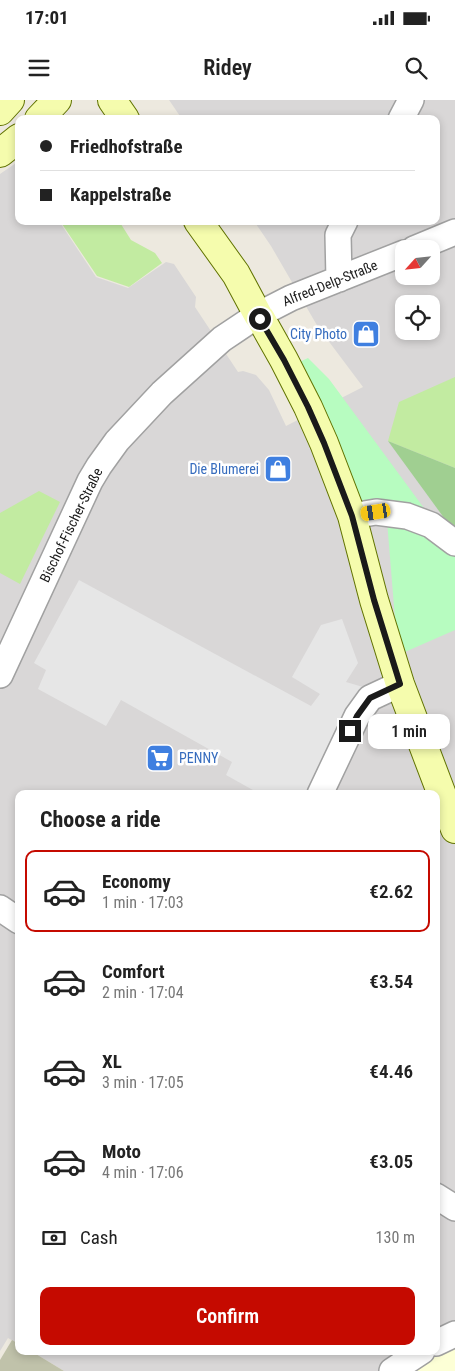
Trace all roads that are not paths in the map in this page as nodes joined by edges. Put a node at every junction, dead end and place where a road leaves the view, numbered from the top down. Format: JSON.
{"nodes":[{"id":1,"x":10,"y":100,"type":"edge"},
{"id":2,"x":57,"y":100,"type":"edge"},
{"id":3,"x":112,"y":100,"type":"edge"},
{"id":4,"x":411,"y":100,"type":"edge"},
{"id":5,"x":0,"y":111,"type":"edge"},
{"id":6,"x":43,"y":115,"type":"edge"},
{"id":7,"x":122,"y":115,"type":"edge"},
{"id":8,"x":403,"y":115,"type":"edge"},
{"id":9,"x":15,"y":141,"type":"edge"},
{"id":10,"x":0,"y":153,"type":"edge"},
{"id":11,"x":201,"y":225,"type":"edge"},
{"id":12,"x":344,"y":225,"type":"edge"},
{"id":13,"x":455,"y":232,"type":"edge"},
{"id":14,"x":436,"y":240,"type":"edge"},
{"id":15,"x":395,"y":257,"type":"edge"},
{"id":16,"x":339,"y":279,"type":"junction"},
{"id":17,"x":259,"y":317,"type":"junction"},
{"id":18,"x":352,"y":516,"type":"junction"},
{"id":19,"x":455,"y":544,"type":"edge"},
{"id":20,"x":0,"y":674,"type":"edge"},
{"id":21,"x":400,"y":684,"type":"junction"},
{"id":22,"x":322,"y":790,"type":"edge"},
{"id":23,"x":455,"y":829,"type":"edge"},
{"id":24,"x":0,"y":908,"type":"edge"},
{"id":25,"x":15,"y":918,"type":"edge"},
{"id":26,"x":440,"y":1199,"type":"edge"},
{"id":27,"x":455,"y":1208,"type":"edge"},
{"id":28,"x":455,"y":1334,"type":"edge"},
{"id":29,"x":440,"y":1341,"type":"edge"},
{"id":30,"x":416,"y":1355,"type":"edge"},
{"id":31,"x":392,"y":1371,"type":"edge"}],
"edges":[{"from":1,"to":5,"type":"main road"},
{"from":2,"to":6,"type":"main road"},
{"from":3,"to":7,"type":"main road"},
{"from":4,"to":8,"type":"street"},
{"from":9,"to":10,"type":"main road"},
{"from":11,"to":17,"type":"main road"},
{"from":12,"to":16,"type":"street"},
{"from":13,"to":14,"type":"street"},
{"from":15,"to":16,"type":"street","name":"Alfred-Delp-Straße"},
{"from":16,"to":17,"type":"street","name":"Alfred-Delp-Straße"},
{"from":17,"to":18,"type":"main road"},
{"from":17,"to":20,"type":"street","name":"Bischof-Fischer-Straße"},
{"from":18,"to":19,"type":"street"},
{"from":18,"to":21,"type":"main road"},
{"from":21,"to":22,"type":"street"},
{"from":21,"to":23,"type":"main road"},
{"from":24,"to":25,"type":"street"},
{"from":26,"to":27,"type":"street"},
{"from":28,"to":29,"type":"street"},
{"from":30,"to":31,"type":"street"}]}
